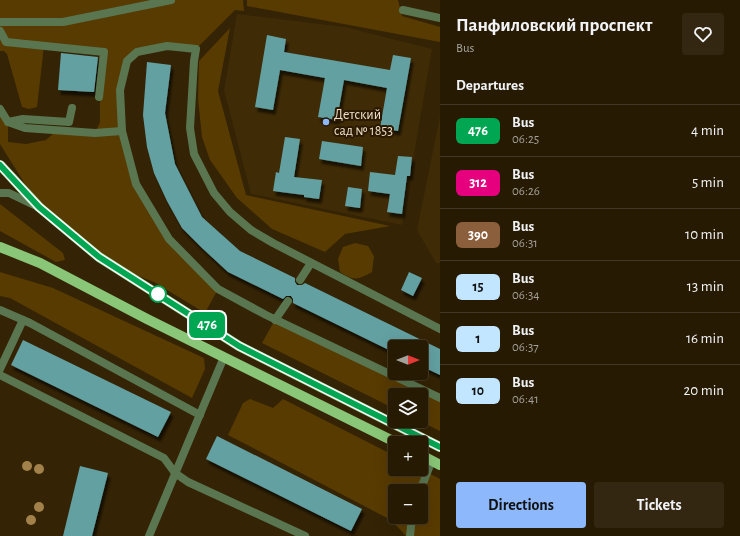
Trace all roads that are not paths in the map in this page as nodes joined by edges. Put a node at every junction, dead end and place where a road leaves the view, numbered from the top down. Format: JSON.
{"nodes":[{"id":1,"x":171,"y":0,"type":"edge"},
{"id":2,"x":403,"y":10,"type":"dead end"},
{"id":3,"x":440,"y":18,"type":"edge"},
{"id":4,"x":0,"y":22,"type":"edge"},
{"id":5,"x":0,"y":31,"type":"edge"},
{"id":6,"x":99,"y":97,"type":"dead end"},
{"id":7,"x":72,"y":108,"type":"dead end"},
{"id":8,"x":0,"y":109,"type":"edge"},
{"id":9,"x":8,"y":122,"type":"junction"},
{"id":10,"x":122,"y":132,"type":"junction"},
{"id":11,"x":0,"y":165,"type":"edge"},
{"id":12,"x":0,"y":193,"type":"edge"},
{"id":13,"x":39,"y":207,"type":"junction"},
{"id":14,"x":0,"y":247,"type":"edge"},
{"id":15,"x":311,"y":263,"type":"junction"},
{"id":16,"x":300,"y":280,"type":"dead end"},
{"id":17,"x":288,"y":301,"type":"dead end"},
{"id":18,"x":0,"y":310,"type":"edge"},
{"id":19,"x":23,"y":320,"type":"junction"},
{"id":20,"x":275,"y":320,"type":"junction"},
{"id":21,"x":440,"y":329,"type":"edge"},
{"id":22,"x":224,"y":357,"type":"junction"},
{"id":23,"x":0,"y":369,"type":"edge"},
{"id":24,"x":0,"y":375,"type":"edge"},
{"id":25,"x":440,"y":398,"type":"edge"},
{"id":26,"x":200,"y":415,"type":"junction"},
{"id":27,"x":388,"y":439,"type":"edge"},
{"id":28,"x":440,"y":447,"type":"edge"},
{"id":29,"x":436,"y":462,"type":"edge"},
{"id":30,"x":175,"y":473,"type":"junction"},
{"id":31,"x":424,"y":484,"type":"edge"},
{"id":32,"x":411,"y":524,"type":"edge"},
{"id":33,"x":149,"y":536,"type":"edge"},
{"id":34,"x":306,"y":536,"type":"edge"},
{"id":35,"x":410,"y":536,"type":"edge"}],
"edges":[{"from":1,"to":4,"type":"street"},
{"from":2,"to":3,"type":"street"},
{"from":5,"to":6,"type":"street"},
{"from":7,"to":9,"type":"street"},
{"from":8,"to":9,"type":"street"},
{"from":9,"to":10,"type":"street"},
{"from":10,"to":15,"type":"street"},
{"from":10,"to":20,"type":"street"},
{"from":11,"to":13,"type":"main road"},
{"from":12,"to":13,"type":"street"},
{"from":13,"to":28,"type":"main road"},
{"from":14,"to":22,"type":"main road"},
{"from":15,"to":16,"type":"street"},
{"from":15,"to":21,"type":"street"},
{"from":17,"to":20,"type":"street"},
{"from":18,"to":19,"type":"street"},
{"from":19,"to":23,"type":"street"},
{"from":19,"to":26,"type":"street"},
{"from":20,"to":25,"type":"street"},
{"from":22,"to":26,"type":"street"},
{"from":22,"to":27,"type":"main road"},
{"from":24,"to":30,"type":"street"},
{"from":26,"to":30,"type":"street"},
{"from":29,"to":31,"type":"street"},
{"from":30,"to":33,"type":"street"},
{"from":30,"to":34,"type":"street"},
{"from":32,"to":35,"type":"street"}]}
